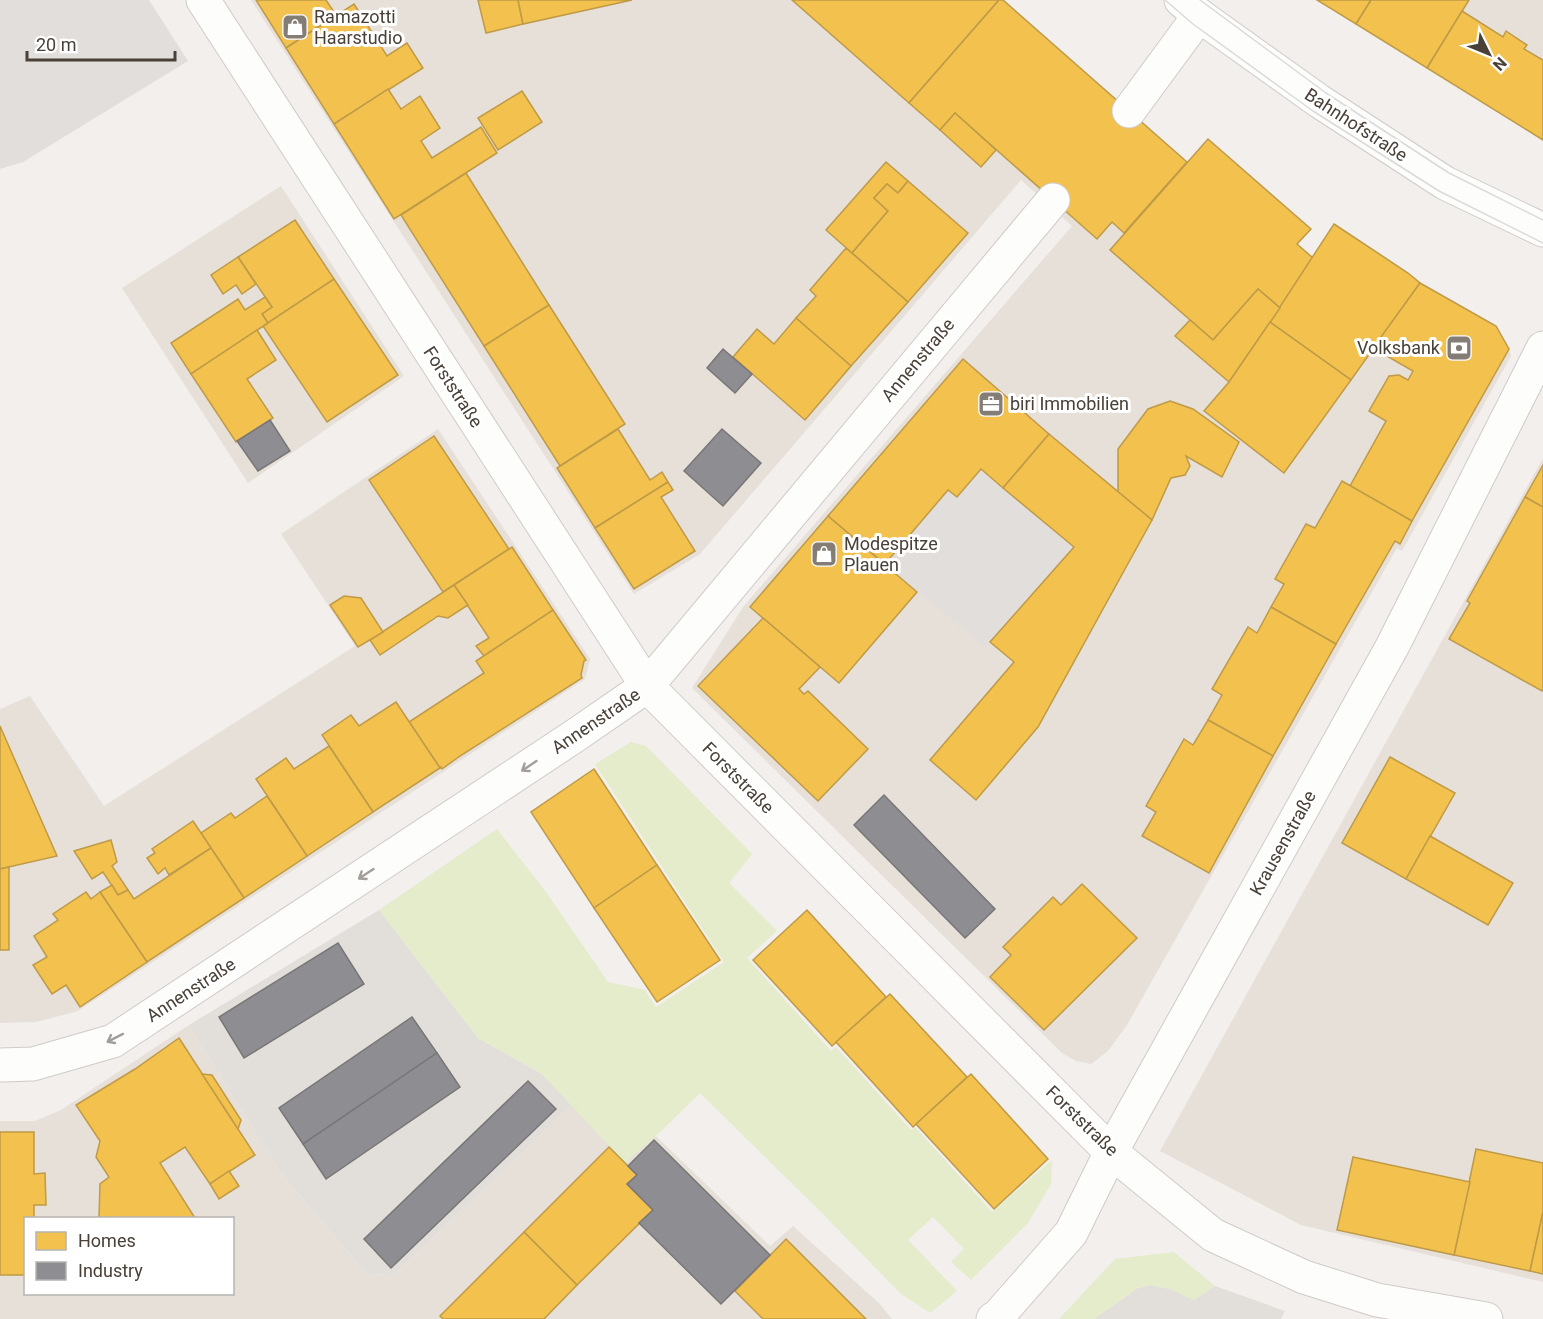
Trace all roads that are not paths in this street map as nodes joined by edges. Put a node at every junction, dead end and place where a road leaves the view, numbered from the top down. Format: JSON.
{"nodes":[{"id":1,"x":203,"y":0,"type":"edge"},
{"id":2,"x":1191,"y":8,"type":"edge"},
{"id":3,"x":1129,"y":111,"type":"dead end"},
{"id":4,"x":1053,"y":200,"type":"dead end"},
{"id":5,"x":1543,"y":230,"type":"edge"},
{"id":6,"x":1539,"y":358,"type":"edge"},
{"id":7,"x":646,"y":686,"type":"junction"},
{"id":8,"x":0,"y":1065,"type":"edge"},
{"id":9,"x":1112,"y":1152,"type":"junction"},
{"id":10,"x":993,"y":1319,"type":"edge"},
{"id":11,"x":1486,"y":1319,"type":"edge"}],
"edges":[{"from":1,"to":7,"type":"street","name":"Forststraße"},
{"from":2,"to":3,"type":"street"},
{"from":2,"to":5,"type":"street","name":"Bahnhofstraße"},
{"from":4,"to":7,"type":"street","name":"Annenstraße"},
{"from":6,"to":9,"type":"street","name":"Krausenstraße"},
{"from":7,"to":8,"type":"street","name":"Annenstraße","one_way":true},
{"from":7,"to":9,"type":"street","name":"Forststraße"},
{"from":9,"to":10,"type":"street","name":"Krausenstraße"},
{"from":9,"to":11,"type":"street","name":"Forststraße"}]}
